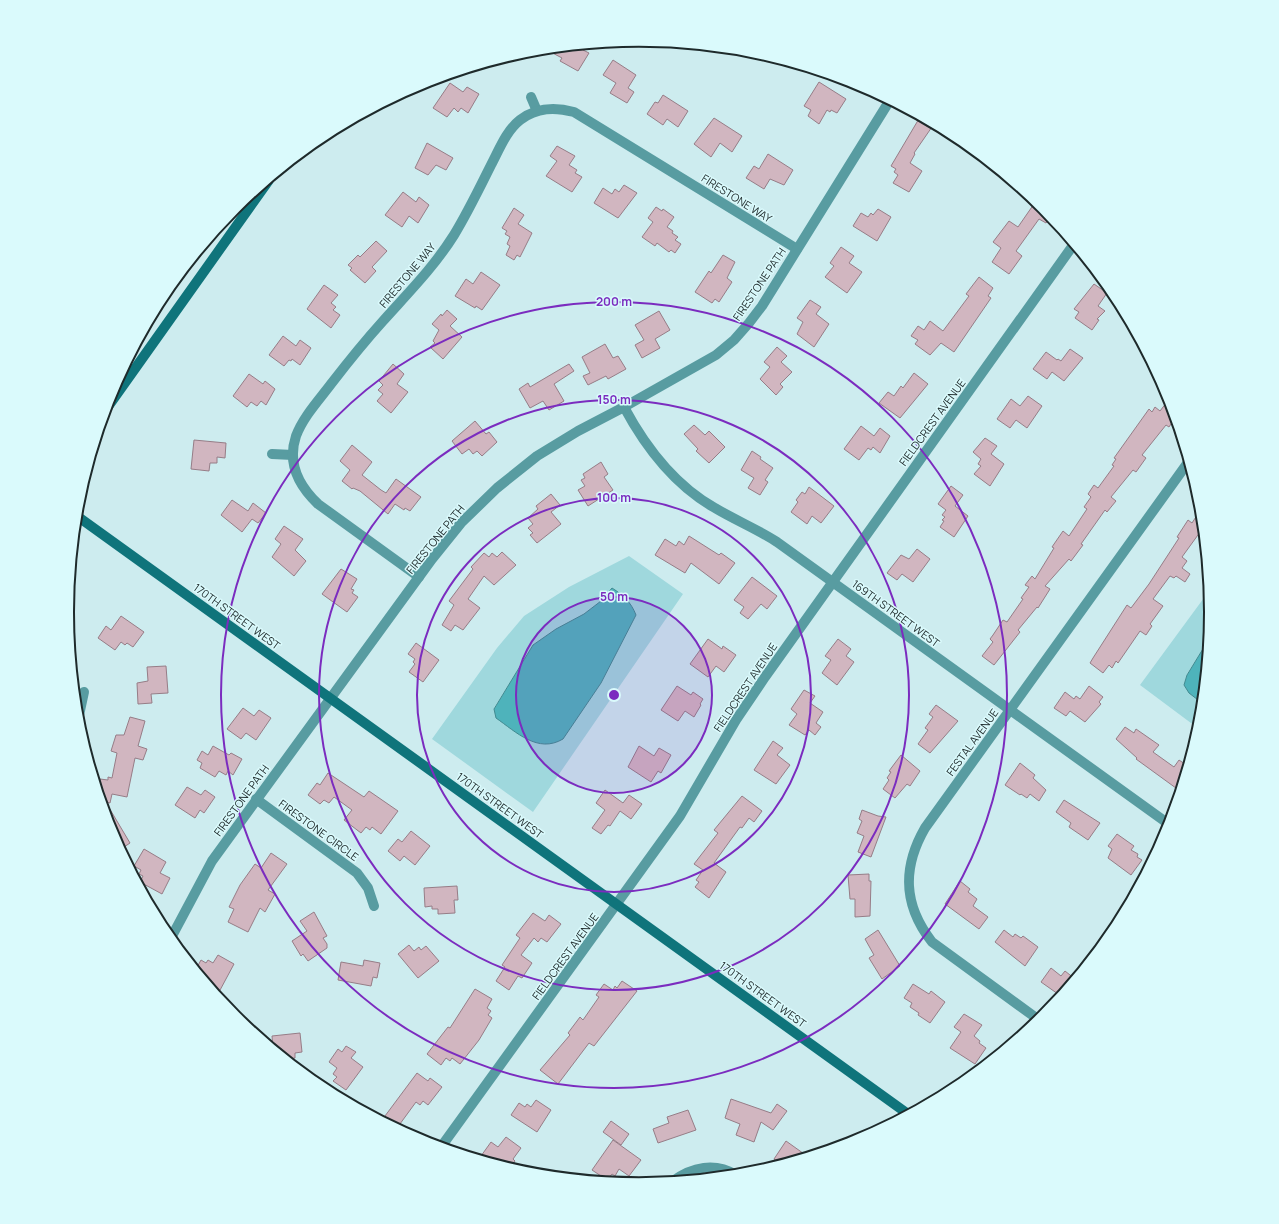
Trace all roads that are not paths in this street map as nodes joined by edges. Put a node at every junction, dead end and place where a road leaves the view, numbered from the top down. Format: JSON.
{"nodes":[{"id":1,"x":531,"y":98,"type":"dead end"},
{"id":2,"x":887,"y":104,"type":"edge"},
{"id":3,"x":537,"y":111,"type":"junction"},
{"id":4,"x":255,"y":198,"type":"edge"},
{"id":5,"x":1071,"y":248,"type":"edge"},
{"id":6,"x":797,"y":250,"type":"junction"},
{"id":7,"x":124,"y":383,"type":"edge"},
{"id":8,"x":624,"y":408,"type":"junction"},
{"id":9,"x":272,"y":454,"type":"dead end"},
{"id":10,"x":293,"y":455,"type":"junction"},
{"id":11,"x":1185,"y":466,"type":"edge"},
{"id":12,"x":82,"y":520,"type":"edge"},
{"id":13,"x":419,"y":577,"type":"junction"},
{"id":14,"x":832,"y":582,"type":"junction"},
{"id":15,"x":84,"y":692,"type":"dead end"},
{"id":16,"x":330,"y":698,"type":"junction"},
{"id":17,"x":82,"y":702,"type":"edge"},
{"id":18,"x":1010,"y":710,"type":"junction"},
{"id":19,"x":256,"y":799,"type":"junction"},
{"id":20,"x":1164,"y":821,"type":"edge"},
{"id":21,"x":618,"y":904,"type":"junction"},
{"id":22,"x":374,"y":906,"type":"dead end"},
{"id":23,"x":174,"y":932,"type":"edge"},
{"id":24,"x":1034,"y":1016,"type":"edge"},
{"id":25,"x":904,"y":1111,"type":"edge"},
{"id":26,"x":445,"y":1142,"type":"edge"},
{"id":27,"x":726,"y":1170,"type":"edge"},
{"id":28,"x":683,"y":1175,"type":"edge"}],
"edges":[{"from":1,"to":3,"type":"street"},
{"from":2,"to":6,"type":"street","name":"FIRESTONE PATH"},
{"from":3,"to":6,"type":"street","name":"FIRESTONE WAY"},
{"from":3,"to":10,"type":"street","name":"FIRESTONE WAY"},
{"from":4,"to":7,"type":"street"},
{"from":5,"to":14,"type":"street","name":"FIELDCREST AVENUE"},
{"from":6,"to":8,"type":"street","name":"FIRESTONE PATH"},
{"from":8,"to":13,"type":"street","name":"FIRESTONE PATH"},
{"from":8,"to":14,"type":"street","name":"169TH STREET WEST"},
{"from":9,"to":10,"type":"street"},
{"from":10,"to":13,"type":"street","name":"FIRESTONE WAY"},
{"from":11,"to":18,"type":"street","name":"FESTAL AVENUE"},
{"from":12,"to":16,"type":"street","name":"170TH STREET WEST"},
{"from":13,"to":16,"type":"street","name":"FIRESTONE PATH"},
{"from":14,"to":18,"type":"street","name":"169TH STREET WEST"},
{"from":14,"to":21,"type":"street","name":"FIELDCREST AVENUE"},
{"from":15,"to":17,"type":"street"},
{"from":16,"to":19,"type":"street","name":"FIRESTONE PATH"},
{"from":16,"to":21,"type":"street","name":"170TH STREET WEST"},
{"from":18,"to":20,"type":"street","name":"169TH STREET WEST"},
{"from":18,"to":24,"type":"street","name":"FESTAL AVENUE"},
{"from":19,"to":22,"type":"street","name":"FIRESTONE CIRCLE"},
{"from":19,"to":23,"type":"street","name":"FIRESTONE PATH"},
{"from":21,"to":25,"type":"street","name":"170TH STREET WEST"},
{"from":21,"to":26,"type":"street","name":"FIELDCREST AVENUE"},
{"from":27,"to":28,"type":"street"}]}
